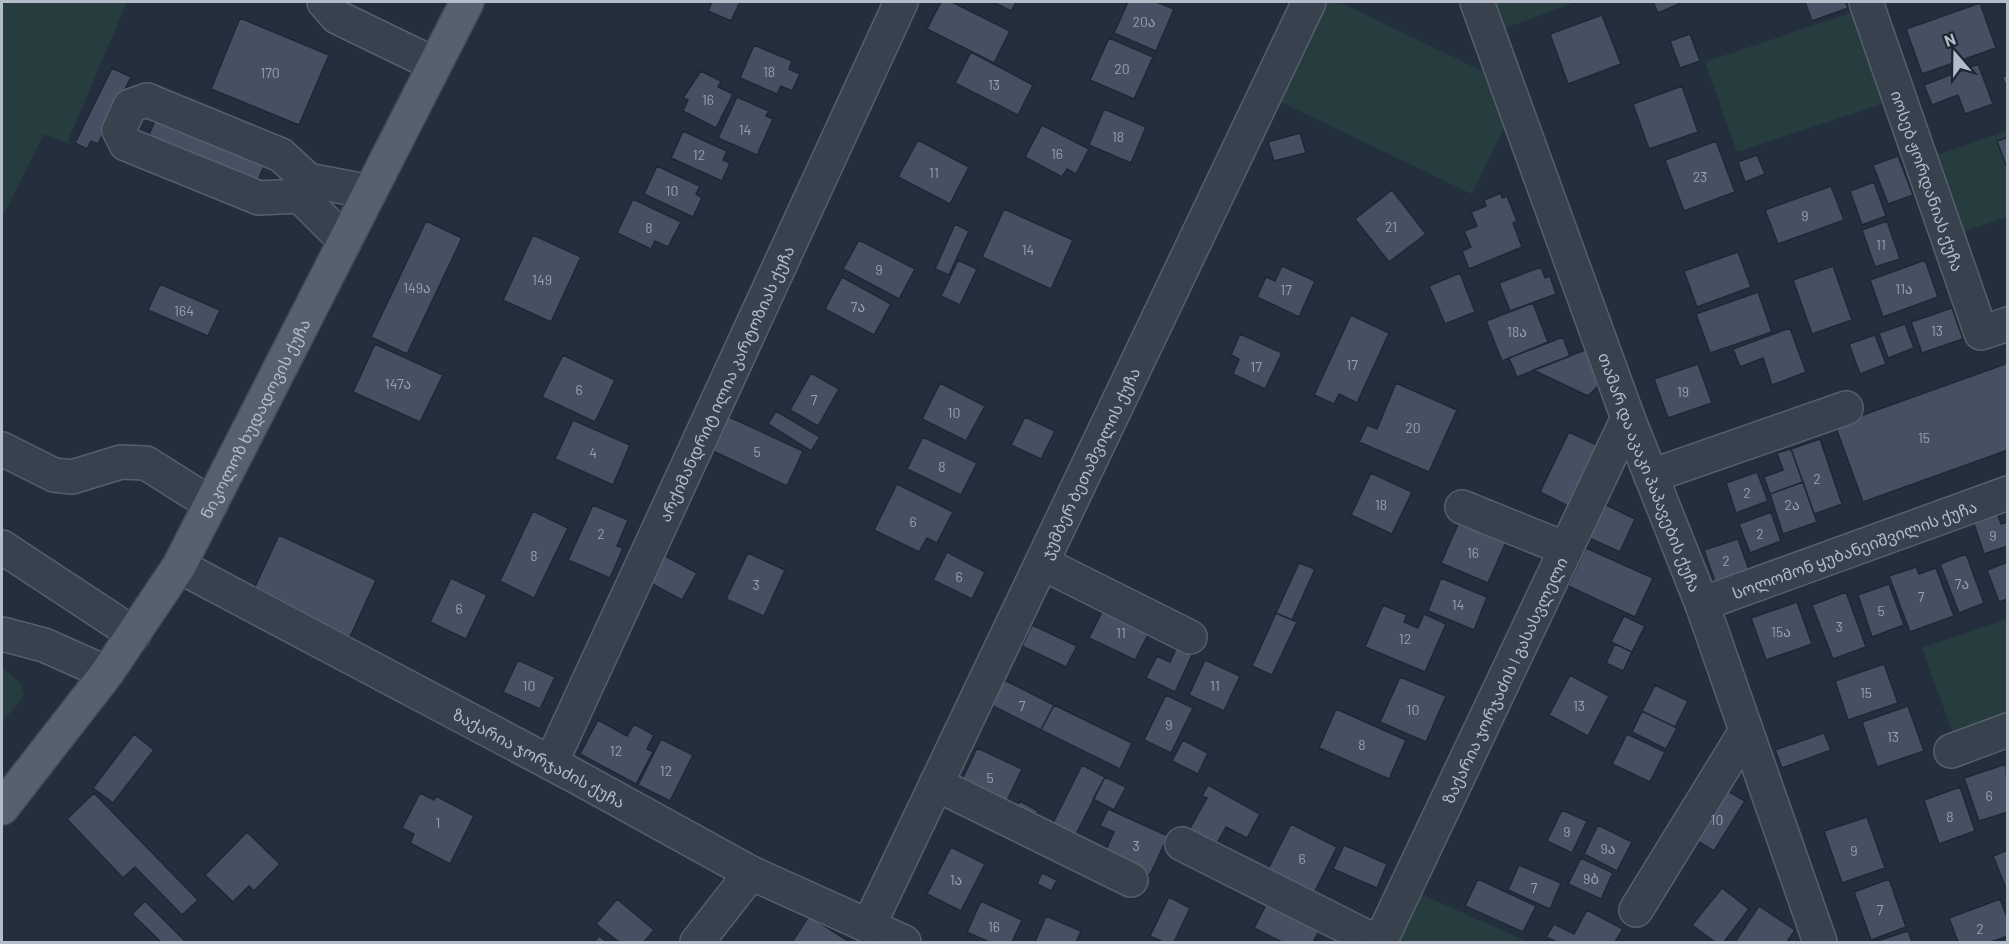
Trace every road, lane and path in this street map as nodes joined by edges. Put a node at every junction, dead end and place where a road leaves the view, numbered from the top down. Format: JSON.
{"nodes":[{"id":1,"x":324,"y":2,"type":"edge"},
{"id":2,"x":467,"y":2,"type":"edge"},
{"id":3,"x":901,"y":2,"type":"edge"},
{"id":4,"x":1309,"y":2,"type":"edge"},
{"id":5,"x":1477,"y":2,"type":"edge"},
{"id":6,"x":1866,"y":2,"type":"edge"},
{"id":7,"x":434,"y":64,"type":"junction"},
{"id":8,"x":370,"y":192,"type":"junction"},
{"id":9,"x":345,"y":241,"type":"junction"},
{"id":10,"x":2007,"y":324,"type":"edge"},
{"id":11,"x":1846,"y":408,"type":"dead end"},
{"id":12,"x":1628,"y":418,"type":"junction"},
{"id":13,"x":2,"y":449,"type":"edge"},
{"id":14,"x":1651,"y":476,"type":"junction"},
{"id":15,"x":2007,"y":493,"type":"edge"},
{"id":16,"x":211,"y":504,"type":"junction"},
{"id":17,"x":1462,"y":507,"type":"dead end"},
{"id":18,"x":2,"y":547,"type":"edge"},
{"id":19,"x":1566,"y":549,"type":"junction"},
{"id":20,"x":1042,"y":563,"type":"junction"},
{"id":21,"x":179,"y":566,"type":"junction"},
{"id":22,"x":1702,"y":604,"type":"junction"},
{"id":23,"x":2,"y":634,"type":"edge"},
{"id":24,"x":134,"y":634,"type":"junction"},
{"id":25,"x":1190,"y":637,"type":"dead end"},
{"id":26,"x":107,"y":673,"type":"junction"},
{"id":27,"x":2007,"y":730,"type":"edge"},
{"id":28,"x":1746,"y":731,"type":"junction"},
{"id":29,"x":1951,"y":751,"type":"dead end"},
{"id":30,"x":551,"y":763,"type":"junction"},
{"id":31,"x":936,"y":784,"type":"junction"},
{"id":32,"x":2,"y":808,"type":"edge"},
{"id":33,"x":1182,"y":844,"type":"dead end"},
{"id":34,"x":751,"y":873,"type":"junction"},
{"id":35,"x":1131,"y":880,"type":"dead end"},
{"id":36,"x":1636,"y":910,"type":"dead end"},
{"id":37,"x":869,"y":925,"type":"junction"},
{"id":38,"x":698,"y":942,"type":"edge"},
{"id":39,"x":904,"y":942,"type":"edge"},
{"id":40,"x":1379,"y":942,"type":"edge"},
{"id":41,"x":1820,"y":942,"type":"edge"}],
"edges":[{"from":1,"to":7,"type":"street"},
{"from":2,"to":7,"type":"main road","name":"ნიკოლოზ ხუდადოვის ქუჩა"},
{"from":3,"to":30,"type":"street","name":"არქიმანდრიტ ილია კარტოზიას ქუჩა"},
{"from":4,"to":20,"type":"street","name":"ჯუმბერ ბეთაშვილის ქუჩა"},
{"from":5,"to":12,"type":"street","name":"თამარ და აკაკი პაპავების ქუჩა"},
{"from":6,"to":10,"type":"street","name":"იოსებ ჟორდანიას ქუჩა"},
{"from":7,"to":8,"type":"main road","name":"ნიკოლოზ ხუდადოვის ქუჩა"},
{"from":8,"to":9,"type":"main road","name":"ნიკოლოზ ხუდადოვის ქუჩა"},
{"from":8,"to":9,"type":"street"},
{"from":9,"to":16,"type":"main road","name":"ნიკოლოზ ხუდადოვის ქუჩა"},
{"from":11,"to":14,"type":"street"},
{"from":12,"to":14,"type":"street","name":"თამარ და აკაკი პაპავების ქუჩა"},
{"from":12,"to":19,"type":"street","name":"ზაქარია ჯორჯაძის I გასასვლელი"},
{"from":13,"to":16,"type":"street"},
{"from":14,"to":22,"type":"street","name":"თამარ და აკაკი პაპავების ქუჩა"},
{"from":15,"to":22,"type":"street","name":"სოლომონ ყუბანეიშვილის ქუჩა"},
{"from":16,"to":21,"type":"main road","name":"ნიკოლოზ ხუდადოვის ქუჩა"},
{"from":17,"to":19,"type":"street"},
{"from":18,"to":24,"type":"street"},
{"from":19,"to":40,"type":"street","name":"ზაქარია ჯორჯაძის I გასასვლელი"},
{"from":20,"to":25,"type":"street"},
{"from":20,"to":31,"type":"street","name":"ჯუმბერ ბეთაშვილის ქუჩა"},
{"from":21,"to":24,"type":"main road","name":"ნიკოლოზ ხუდადოვის ქუჩა"},
{"from":21,"to":30,"type":"street","name":"ზაქარია ჯორჯაძის ქუჩა"},
{"from":22,"to":28,"type":"street","name":"თამარ და აკაკი პაპავების ქუჩა"},
{"from":23,"to":26,"type":"street"},
{"from":24,"to":26,"type":"main road","name":"ნიკოლოზ ხუდადოვის ქუჩა"},
{"from":26,"to":32,"type":"main road","name":"ნიკოლოზ ხუდადოვის ქუჩა"},
{"from":27,"to":29,"type":"street"},
{"from":28,"to":36,"type":"street"},
{"from":28,"to":41,"type":"street","name":"თამარ და აკაკი პაპავების ქუჩა"},
{"from":30,"to":34,"type":"street","name":"ზაქარია ჯორჯაძის ქუჩა"},
{"from":31,"to":35,"type":"street"},
{"from":31,"to":37,"type":"street","name":"ჯუმბერ ბეთაშვილის ქუჩა"},
{"from":33,"to":40,"type":"street"},
{"from":34,"to":37,"type":"street","name":"ზაქარია ჯორჯაძის ქუჩა"},
{"from":34,"to":38,"type":"street"},
{"from":37,"to":39,"type":"street","name":"ზაქარია ჯორჯაძის ქუჩა"}]}
